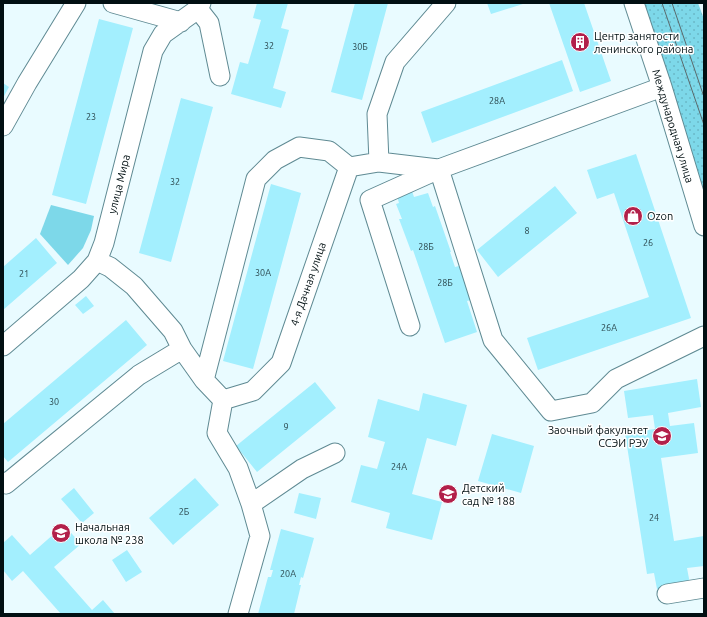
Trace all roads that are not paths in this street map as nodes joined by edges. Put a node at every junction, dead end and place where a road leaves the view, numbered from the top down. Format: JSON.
{"nodes":[{"id":1,"x":76,"y":3,"type":"edge"},
{"id":2,"x":112,"y":3,"type":"edge"},
{"id":3,"x":446,"y":3,"type":"edge"},
{"id":4,"x":634,"y":3,"type":"edge"},
{"id":5,"x":199,"y":6,"type":"edge"},
{"id":6,"x":181,"y":22,"type":"junction"},
{"id":7,"x":220,"y":76,"type":"dead end"},
{"id":8,"x":662,"y":87,"type":"junction"},
{"id":9,"x":3,"y":126,"type":"edge"},
{"id":10,"x":379,"y":162,"type":"junction"},
{"id":11,"x":349,"y":167,"type":"junction"},
{"id":12,"x":439,"y":169,"type":"junction"},
{"id":13,"x":704,"y":226,"type":"edge"},
{"id":14,"x":97,"y":261,"type":"junction"},
{"id":15,"x":410,"y":326,"type":"dead end"},
{"id":16,"x":704,"y":336,"type":"edge"},
{"id":17,"x":3,"y":346,"type":"edge"},
{"id":18,"x":182,"y":349,"type":"junction"},
{"id":19,"x":204,"y":380,"type":"junction"},
{"id":20,"x":223,"y":400,"type":"junction"},
{"id":21,"x":336,"y":453,"type":"dead end"},
{"id":22,"x":3,"y":482,"type":"edge"},
{"id":23,"x":251,"y":504,"type":"junction"},
{"id":24,"x":704,"y":588,"type":"edge"},
{"id":25,"x":667,"y":594,"type":"dead end"},
{"id":26,"x":238,"y":614,"type":"edge"}],
"edges":[{"from":1,"to":9,"type":"street"},
{"from":2,"to":6,"type":"street"},
{"from":3,"to":10,"type":"street"},
{"from":4,"to":8,"type":"street","name":"Международная улица"},
{"from":5,"to":6,"type":"street","name":"улица Мира"},
{"from":5,"to":7,"type":"street"},
{"from":6,"to":14,"type":"street","name":"улица Мира"},
{"from":8,"to":12,"type":"street"},
{"from":8,"to":13,"type":"street","name":"Международная улица"},
{"from":10,"to":11,"type":"street"},
{"from":10,"to":12,"type":"street"},
{"from":11,"to":19,"type":"street"},
{"from":11,"to":20,"type":"street","name":"4-я Дачная улица"},
{"from":12,"to":15,"type":"street"},
{"from":12,"to":16,"type":"street"},
{"from":14,"to":17,"type":"street","name":"улица Мира"},
{"from":14,"to":18,"type":"street"},
{"from":18,"to":19,"type":"street"},
{"from":18,"to":22,"type":"street"},
{"from":19,"to":20,"type":"street"},
{"from":20,"to":23,"type":"street"},
{"from":21,"to":23,"type":"street"},
{"from":23,"to":26,"type":"street"},
{"from":24,"to":25,"type":"street"}]}
